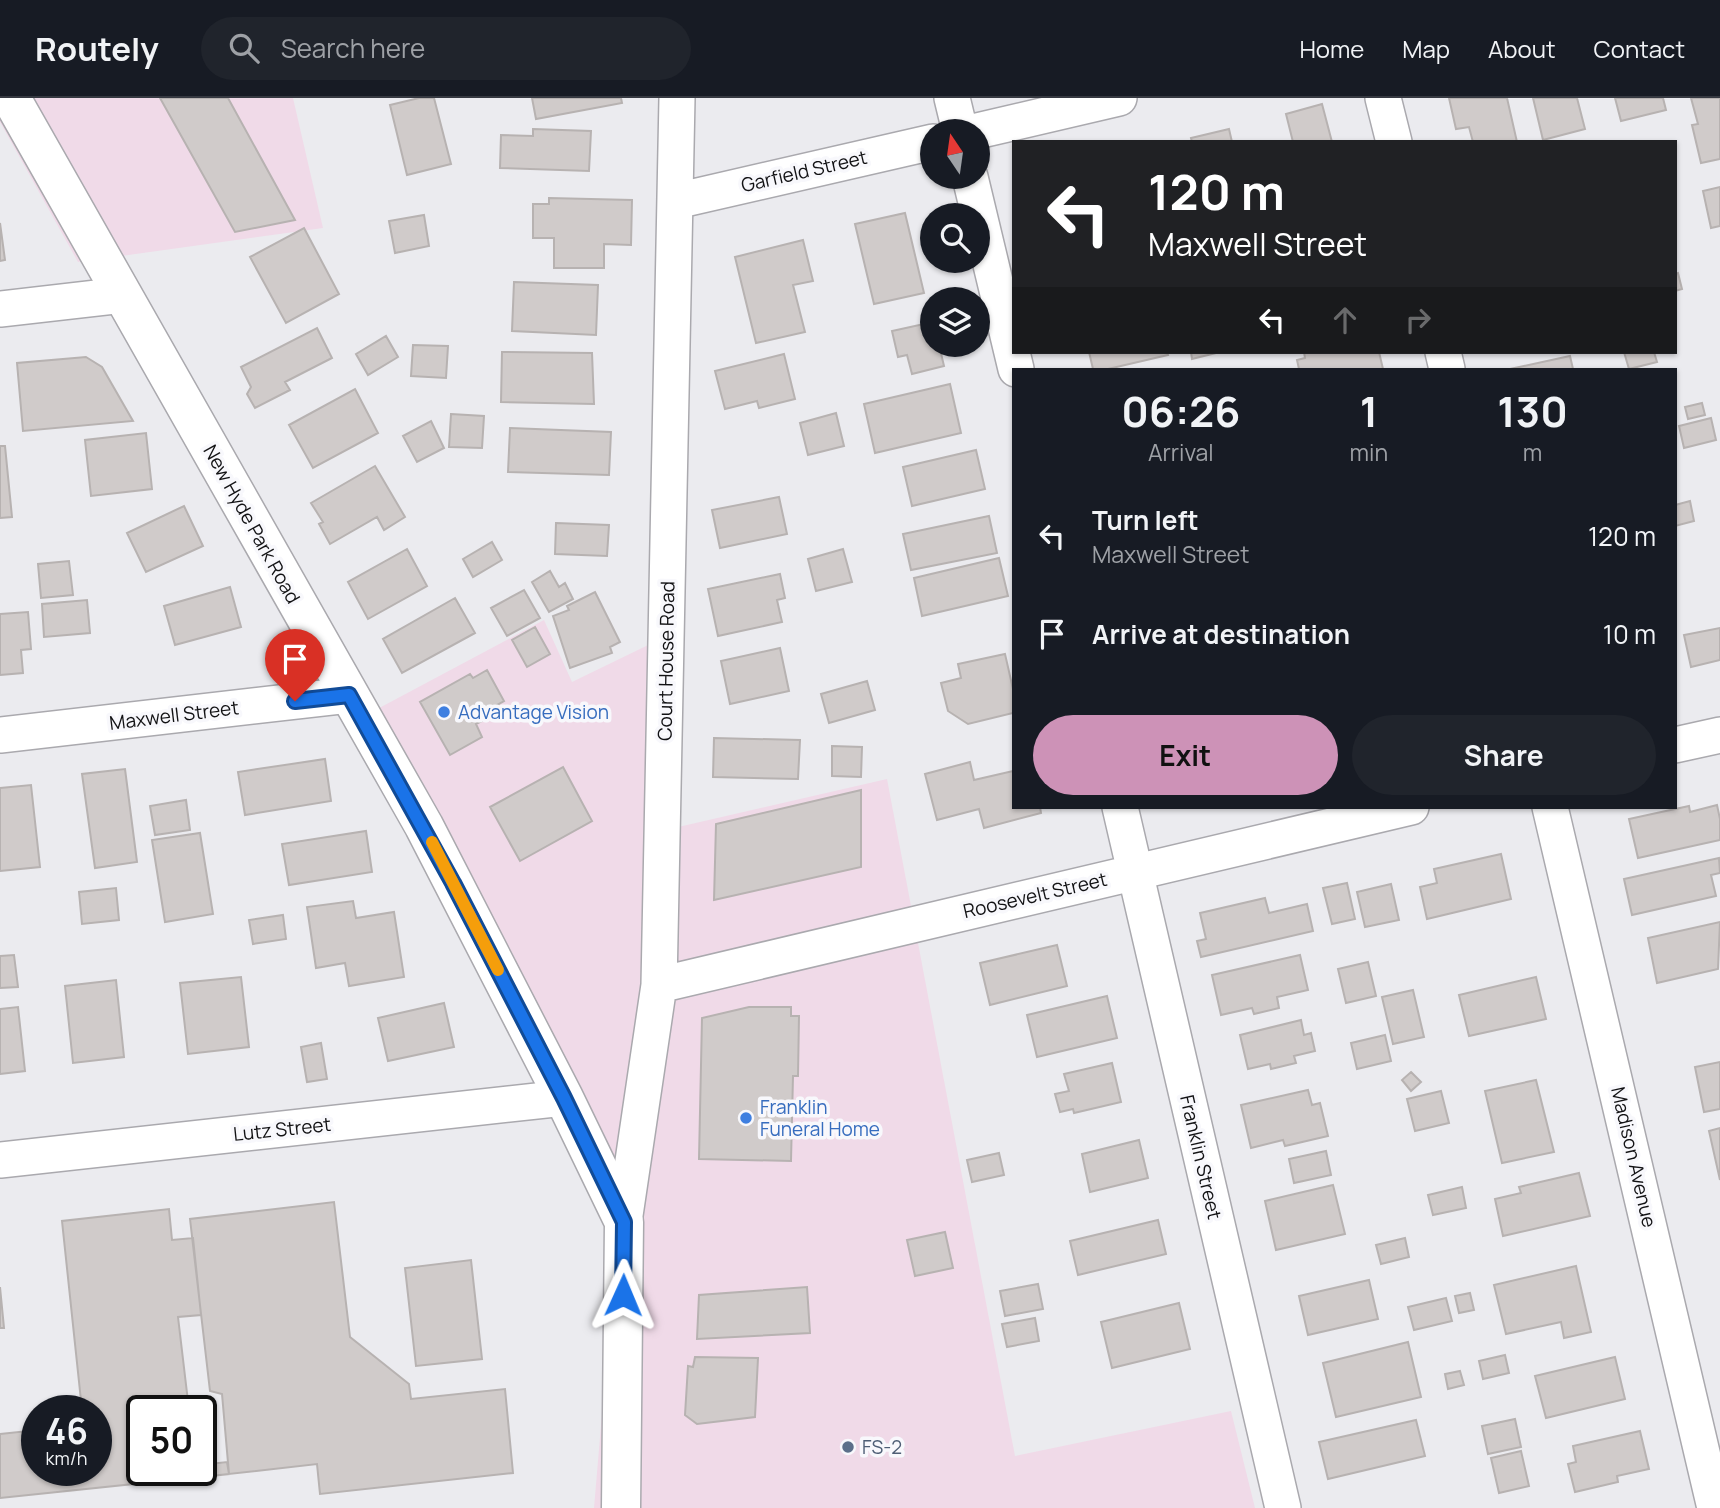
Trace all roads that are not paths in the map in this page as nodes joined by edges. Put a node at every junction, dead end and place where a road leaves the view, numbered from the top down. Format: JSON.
{"nodes":[{"id":1,"x":11,"y":98,"type":"edge"},
{"id":2,"x":677,"y":98,"type":"edge"},
{"id":3,"x":952,"y":98,"type":"edge"},
{"id":4,"x":1119,"y":98,"type":"edge"},
{"id":5,"x":1383,"y":98,"type":"edge"},
{"id":6,"x":957,"y":119,"type":"edge"},
{"id":7,"x":990,"y":128,"type":"edge"},
{"id":8,"x":1394,"y":140,"type":"edge"},
{"id":9,"x":920,"y":145,"type":"edge"},
{"id":10,"x":973,"y":189,"type":"edge"},
{"id":11,"x":676,"y":201,"type":"junction"},
{"id":12,"x":122,"y":295,"type":"junction"},
{"id":13,"x":0,"y":309,"type":"edge"},
{"id":14,"x":1012,"y":352,"type":"edge"},
{"id":15,"x":349,"y":695,"type":"junction"},
{"id":16,"x":1720,"y":734,"type":"edge"},
{"id":17,"x":0,"y":735,"type":"edge"},
{"id":18,"x":1677,"y":745,"type":"edge"},
{"id":19,"x":1119,"y":809,"type":"edge"},
{"id":20,"x":1403,"y":809,"type":"edge"},
{"id":21,"x":1550,"y":809,"type":"edge"},
{"id":22,"x":1135,"y":872,"type":"junction"},
{"id":23,"x":659,"y":985,"type":"junction"},
{"id":24,"x":564,"y":1098,"type":"junction"},
{"id":25,"x":0,"y":1160,"type":"edge"},
{"id":26,"x":624,"y":1222,"type":"junction"},
{"id":27,"x":621,"y":1508,"type":"edge"},
{"id":28,"x":1283,"y":1508,"type":"edge"},
{"id":29,"x":1716,"y":1508,"type":"edge"}],
"edges":[{"from":1,"to":12,"type":"main road","name":"New Hyde Park Road"},
{"from":2,"to":11,"type":"street","name":"Court House Road"},
{"from":3,"to":6,"type":"street"},
{"from":4,"to":7,"type":"street"},
{"from":5,"to":8,"type":"street"},
{"from":9,"to":11,"type":"street","name":"Garfield Street"},
{"from":10,"to":14,"type":"street"},
{"from":11,"to":23,"type":"street","name":"Court House Road"},
{"from":12,"to":13,"type":"street"},
{"from":12,"to":15,"type":"main road","name":"New Hyde Park Road"},
{"from":15,"to":17,"type":"street","name":"Maxwell Street"},
{"from":15,"to":24,"type":"main road","name":"New Hyde Park Road"},
{"from":16,"to":18,"type":"street"},
{"from":19,"to":22,"type":"street","name":"Franklin Street"},
{"from":20,"to":22,"type":"street","name":"Roosevelt Street"},
{"from":21,"to":29,"type":"street","name":"Madison Avenue"},
{"from":22,"to":23,"type":"street","name":"Roosevelt Street"},
{"from":22,"to":28,"type":"street","name":"Franklin Street"},
{"from":23,"to":26,"type":"street","name":"Court House Road"},
{"from":24,"to":25,"type":"street","name":"Lutz Street"},
{"from":24,"to":26,"type":"main road","name":"New Hyde Park Road"},
{"from":26,"to":27,"type":"main road","name":"New Hyde Park Road"}]}
